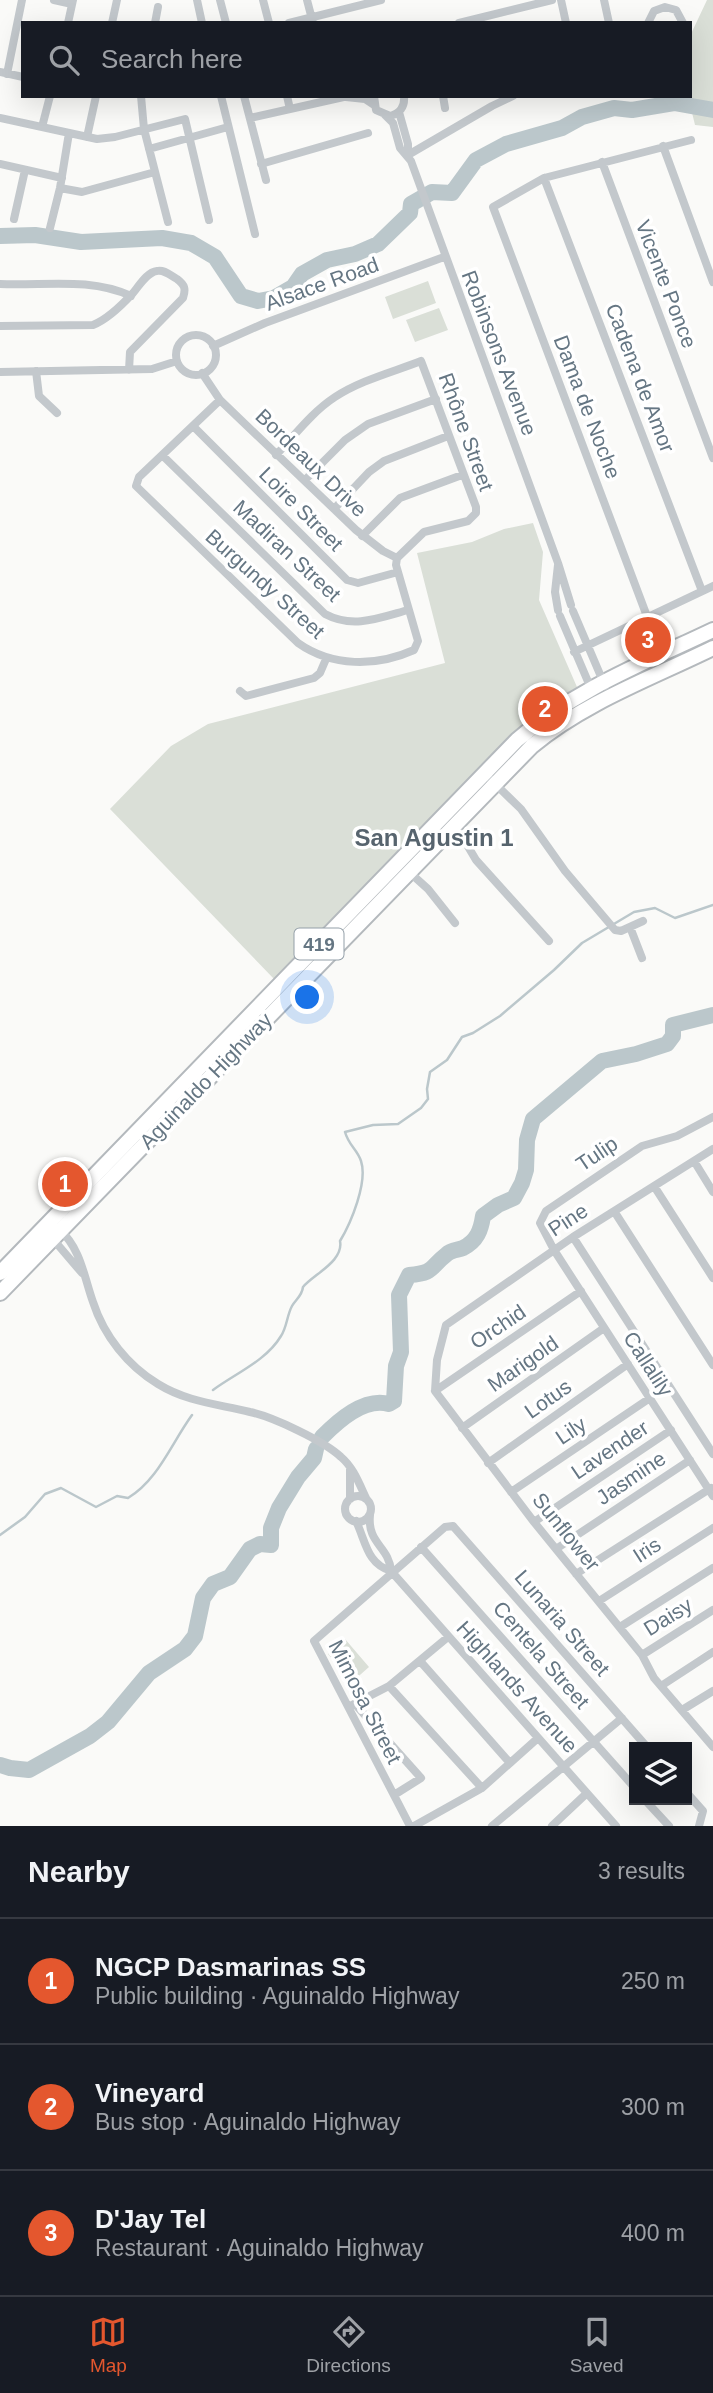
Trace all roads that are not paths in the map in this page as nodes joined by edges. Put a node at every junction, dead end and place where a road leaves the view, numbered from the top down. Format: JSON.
{"nodes":[{"id":1,"x":22,"y":0,"type":"edge"},
{"id":2,"x":54,"y":0,"type":"edge"},
{"id":3,"x":117,"y":0,"type":"edge"},
{"id":4,"x":197,"y":0,"type":"edge"},
{"id":5,"x":220,"y":0,"type":"edge"},
{"id":6,"x":263,"y":0,"type":"edge"},
{"id":7,"x":307,"y":0,"type":"edge"},
{"id":8,"x":381,"y":0,"type":"edge"},
{"id":9,"x":552,"y":0,"type":"edge"},
{"id":10,"x":561,"y":0,"type":"edge"},
{"id":11,"x":604,"y":0,"type":"edge"},
{"id":12,"x":73,"y":2,"type":"edge"},
{"id":13,"x":658,"y":5,"type":"edge"},
{"id":14,"x":158,"y":7,"type":"dead end"},
{"id":15,"x":312,"y":20,"type":"edge"},
{"id":16,"x":68,"y":21,"type":"edge"},
{"id":17,"x":112,"y":21,"type":"edge"},
{"id":18,"x":155,"y":21,"type":"edge"},
{"id":19,"x":202,"y":21,"type":"edge"},
{"id":20,"x":225,"y":21,"type":"edge"},
{"id":21,"x":268,"y":21,"type":"edge"},
{"id":22,"x":466,"y":21,"type":"edge"},
{"id":23,"x":566,"y":21,"type":"edge"},
{"id":24,"x":609,"y":21,"type":"edge"},
{"id":25,"x":649,"y":21,"type":"edge"},
{"id":26,"x":682,"y":21,"type":"edge"},
{"id":27,"x":4,"y":73,"type":"edge"},
{"id":28,"x":49,"y":98,"type":"edge"},
{"id":29,"x":96,"y":98,"type":"edge"},
{"id":30,"x":141,"y":98,"type":"edge"},
{"id":31,"x":222,"y":98,"type":"edge"},
{"id":32,"x":245,"y":98,"type":"edge"},
{"id":33,"x":287,"y":98,"type":"edge"},
{"id":34,"x":342,"y":98,"type":"edge"},
{"id":35,"x":356,"y":98,"type":"edge"},
{"id":36,"x":404,"y":98,"type":"edge"},
{"id":37,"x":444,"y":98,"type":"edge"},
{"id":38,"x":509,"y":98,"type":"edge"},
{"id":39,"x":374,"y":101,"type":"edge"},
{"id":40,"x":446,"y":108,"type":"dead end"},
{"id":41,"x":290,"y":109,"type":"junction"},
{"id":42,"x":399,"y":112,"type":"junction"},
{"id":43,"x":385,"y":115,"type":"junction"},
{"id":44,"x":0,"y":118,"type":"edge"},
{"id":45,"x":250,"y":118,"type":"junction"},
{"id":46,"x":42,"y":127,"type":"junction"},
{"id":47,"x":229,"y":127,"type":"junction"},
{"id":48,"x":144,"y":129,"type":"junction"},
{"id":49,"x":69,"y":133,"type":"junction"},
{"id":50,"x":368,"y":133,"type":"dead end"},
{"id":51,"x":87,"y":137,"type":"junction"},
{"id":52,"x":189,"y":138,"type":"junction"},
{"id":53,"x":691,"y":140,"type":"dead end"},
{"id":54,"x":663,"y":146,"type":"junction"},
{"id":55,"x":149,"y":149,"type":"junction"},
{"id":56,"x":409,"y":158,"type":"junction"},
{"id":57,"x":602,"y":162,"type":"junction"},
{"id":58,"x":0,"y":164,"type":"edge"},
{"id":59,"x":261,"y":164,"type":"junction"},
{"id":60,"x":25,"y":170,"type":"junction"},
{"id":61,"x":155,"y":172,"type":"junction"},
{"id":62,"x":544,"y":178,"type":"junction"},
{"id":63,"x":266,"y":180,"type":"dead end"},
{"id":64,"x":61,"y":183,"type":"junction"},
{"id":65,"x":14,"y":219,"type":"dead end"},
{"id":66,"x":209,"y":220,"type":"dead end"},
{"id":67,"x":168,"y":222,"type":"dead end"},
{"id":68,"x":50,"y":228,"type":"dead end"},
{"id":69,"x":255,"y":234,"type":"dead end"},
{"id":70,"x":444,"y":257,"type":"junction"},
{"id":71,"x":713,"y":282,"type":"edge"},
{"id":72,"x":0,"y":284,"type":"edge"},
{"id":73,"x":131,"y":296,"type":"junction"},
{"id":74,"x":0,"y":326,"type":"edge"},
{"id":75,"x":213,"y":346,"type":"junction"},
{"id":76,"x":177,"y":361,"type":"junction"},
{"id":77,"x":129,"y":370,"type":"junction"},
{"id":78,"x":36,"y":371,"type":"junction"},
{"id":79,"x":0,"y":372,"type":"edge"},
{"id":80,"x":205,"y":372,"type":"junction"},
{"id":81,"x":436,"y":399,"type":"junction"},
{"id":82,"x":220,"y":400,"type":"junction"},
{"id":83,"x":57,"y":413,"type":"dead end"},
{"id":84,"x":192,"y":426,"type":"junction"},
{"id":85,"x":448,"y":436,"type":"junction"},
{"id":86,"x":162,"y":455,"type":"junction"},
{"id":87,"x":276,"y":455,"type":"junction"},
{"id":88,"x":713,"y":458,"type":"edge"},
{"id":89,"x":462,"y":475,"type":"junction"},
{"id":90,"x":305,"y":480,"type":"junction"},
{"id":91,"x":334,"y":509,"type":"junction"},
{"id":92,"x":362,"y":536,"type":"junction"},
{"id":93,"x":397,"y":558,"type":"junction"},
{"id":94,"x":558,"y":562,"type":"junction"},
{"id":95,"x":398,"y":572,"type":"junction"},
{"id":96,"x":713,"y":586,"type":"edge"},
{"id":97,"x":702,"y":591,"type":"junction"},
{"id":98,"x":408,"y":610,"type":"junction"},
{"id":99,"x":648,"y":619,"type":"junction"},
{"id":100,"x":713,"y":630,"type":"edge"},
{"id":101,"x":588,"y":646,"type":"junction"},
{"id":102,"x":713,"y":648,"type":"edge"},
{"id":103,"x":575,"y":652,"type":"junction"},
{"id":104,"x":326,"y":659,"type":"junction"},
{"id":105,"x":597,"y":686,"type":"junction"},
{"id":106,"x":240,"y":691,"type":"dead end"},
{"id":107,"x":603,"y":701,"type":"junction"},
{"id":108,"x":490,"y":779,"type":"junction"},
{"id":109,"x":448,"y":822,"type":"junction"},
{"id":110,"x":404,"y":867,"type":"junction"},
{"id":111,"x":643,"y":921,"type":"dead end"},
{"id":112,"x":455,"y":923,"type":"dead end"},
{"id":113,"x":630,"y":927,"type":"junction"},
{"id":114,"x":549,"y":941,"type":"dead end"},
{"id":115,"x":642,"y":958,"type":"dead end"},
{"id":116,"x":713,"y":1117,"type":"edge"},
{"id":117,"x":713,"y":1149,"type":"edge"},
{"id":118,"x":694,"y":1161,"type":"junction"},
{"id":119,"x":654,"y":1186,"type":"junction"},
{"id":120,"x":713,"y":1192,"type":"edge"},
{"id":121,"x":614,"y":1211,"type":"junction"},
{"id":122,"x":53,"y":1231,"type":"junction"},
{"id":123,"x":573,"y":1237,"type":"junction"},
{"id":124,"x":554,"y":1250,"type":"junction"},
{"id":125,"x":0,"y":1273,"type":"edge"},
{"id":126,"x":713,"y":1278,"type":"edge"},
{"id":127,"x":581,"y":1291,"type":"junction"},
{"id":128,"x":0,"y":1293,"type":"edge"},
{"id":129,"x":604,"y":1328,"type":"junction"},
{"id":130,"x":628,"y":1364,"type":"junction"},
{"id":131,"x":713,"y":1365,"type":"edge"},
{"id":132,"x":435,"y":1391,"type":"junction"},
{"id":133,"x":650,"y":1398,"type":"junction"},
{"id":134,"x":462,"y":1429,"type":"junction"},
{"id":135,"x":671,"y":1430,"type":"junction"},
{"id":136,"x":713,"y":1454,"type":"edge"},
{"id":137,"x":690,"y":1460,"type":"junction"},
{"id":138,"x":488,"y":1463,"type":"junction"},
{"id":139,"x":350,"y":1466,"type":"junction"},
{"id":140,"x":711,"y":1491,"type":"edge"},
{"id":141,"x":511,"y":1492,"type":"junction"},
{"id":142,"x":366,"y":1498,"type":"junction"},
{"id":143,"x":350,"y":1499,"type":"junction"},
{"id":144,"x":370,"y":1514,"type":"junction"},
{"id":145,"x":356,"y":1521,"type":"junction"},
{"id":146,"x":534,"y":1522,"type":"junction"},
{"id":147,"x":449,"y":1526,"type":"joint"},
{"id":148,"x":713,"y":1528,"type":"edge"},
{"id":149,"x":421,"y":1546,"type":"junction"},
{"id":150,"x":556,"y":1549,"type":"junction"},
{"id":151,"x":713,"y":1568,"type":"edge"},
{"id":152,"x":391,"y":1572,"type":"junction"},
{"id":153,"x":576,"y":1574,"type":"junction"},
{"id":154,"x":599,"y":1601,"type":"junction"},
{"id":155,"x":713,"y":1609,"type":"edge"},
{"id":156,"x":620,"y":1627,"type":"junction"},
{"id":157,"x":448,"y":1637,"type":"junction"},
{"id":158,"x":713,"y":1652,"type":"edge"},
{"id":159,"x":642,"y":1655,"type":"junction"},
{"id":160,"x":420,"y":1661,"type":"junction"},
{"id":161,"x":389,"y":1686,"type":"junction"},
{"id":162,"x":661,"y":1686,"type":"junction"},
{"id":163,"x":713,"y":1691,"type":"edge"},
{"id":164,"x":351,"y":1706,"type":"junction"},
{"id":165,"x":682,"y":1710,"type":"junction"},
{"id":166,"x":622,"y":1718,"type":"junction"},
{"id":167,"x":709,"y":1735,"type":"edge"},
{"id":168,"x":538,"y":1738,"type":"junction"},
{"id":169,"x":594,"y":1742,"type":"junction"},
{"id":170,"x":643,"y":1742,"type":"edge"},
{"id":171,"x":713,"y":1747,"type":"edge"},
{"id":172,"x":510,"y":1763,"type":"junction"},
{"id":173,"x":564,"y":1768,"type":"junction"},
{"id":174,"x":629,"y":1781,"type":"edge"},
{"id":175,"x":482,"y":1788,"type":"junction"},
{"id":176,"x":587,"y":1793,"type":"junction"},
{"id":177,"x":394,"y":1795,"type":"junction"},
{"id":178,"x":692,"y":1799,"type":"edge"},
{"id":179,"x":650,"y":1805,"type":"edge"},
{"id":180,"x":556,"y":1825,"type":"edge"},
{"id":181,"x":412,"y":1826,"type":"edge"},
{"id":182,"x":492,"y":1826,"type":"edge"},
{"id":183,"x":616,"y":1826,"type":"edge"},
{"id":184,"x":669,"y":1826,"type":"edge"},
{"id":185,"x":699,"y":1826,"type":"edge"}],
"edges":[{"from":1,"to":27,"type":"street"},
{"from":2,"to":12,"type":"street"},
{"from":3,"to":17,"type":"street"},
{"from":4,"to":19,"type":"street"},
{"from":5,"to":20,"type":"street"},
{"from":6,"to":21,"type":"street"},
{"from":7,"to":15,"type":"street"},
{"from":8,"to":15,"type":"street"},
{"from":9,"to":22,"type":"street"},
{"from":10,"to":23,"type":"street"},
{"from":11,"to":24,"type":"street"},
{"from":12,"to":16,"type":"street"},
{"from":13,"to":25,"type":"street"},
{"from":13,"to":26,"type":"street"},
{"from":14,"to":18,"type":"street"},
{"from":28,"to":46,"type":"street"},
{"from":29,"to":51,"type":"street"},
{"from":30,"to":48,"type":"street"},
{"from":31,"to":47,"type":"street"},
{"from":32,"to":45,"type":"street"},
{"from":33,"to":41,"type":"street"},
{"from":34,"to":41,"type":"street"},
{"from":35,"to":39,"type":"street"},
{"from":36,"to":42,"type":"street"},
{"from":37,"to":40,"type":"street"},
{"from":38,"to":56,"type":"street"},
{"from":39,"to":43,"type":"street"},
{"from":41,"to":45,"type":"street"},
{"from":42,"to":43,"type":"street"},
{"from":42,"to":56,"type":"street","name":"Robinsons Avenue"},
{"from":43,"to":56,"type":"street","name":"Robinsons Avenue"},
{"from":44,"to":46,"type":"street"},
{"from":45,"to":59,"type":"street"},
{"from":46,"to":49,"type":"street"},
{"from":47,"to":52,"type":"street"},
{"from":47,"to":69,"type":"street"},
{"from":48,"to":51,"type":"street"},
{"from":48,"to":52,"type":"street"},
{"from":48,"to":55,"type":"street"},
{"from":49,"to":51,"type":"street"},
{"from":49,"to":64,"type":"street"},
{"from":50,"to":59,"type":"street"},
{"from":52,"to":55,"type":"street"},
{"from":52,"to":66,"type":"street"},
{"from":53,"to":54,"type":"street"},
{"from":54,"to":57,"type":"street"},
{"from":54,"to":71,"type":"street"},
{"from":55,"to":61,"type":"street"},
{"from":56,"to":70,"type":"street","name":"Robinsons Avenue"},
{"from":57,"to":62,"type":"street"},
{"from":57,"to":88,"type":"street","name":"Vicente Ponce"},
{"from":58,"to":60,"type":"street"},
{"from":59,"to":63,"type":"street"},
{"from":60,"to":64,"type":"street"},
{"from":60,"to":65,"type":"street"},
{"from":61,"to":64,"type":"street"},
{"from":61,"to":67,"type":"street"},
{"from":62,"to":97,"type":"street","name":"Cadena de Amor"},
{"from":62,"to":99,"type":"street","name":"Dama de Noche"},
{"from":64,"to":68,"type":"street"},
{"from":70,"to":75,"type":"street","name":"Alsace Road"},
{"from":70,"to":94,"type":"street","name":"Robinsons Avenue"},
{"from":72,"to":73,"type":"street"},
{"from":73,"to":74,"type":"street"},
{"from":73,"to":77,"type":"street"},
{"from":75,"to":76,"type":"street"},
{"from":75,"to":80,"type":"street"},
{"from":76,"to":77,"type":"street"},
{"from":76,"to":80,"type":"street"},
{"from":77,"to":78,"type":"street"},
{"from":78,"to":79,"type":"street"},
{"from":78,"to":83,"type":"street"},
{"from":80,"to":82,"type":"street","name":"Bordeaux Drive"},
{"from":81,"to":85,"type":"street","name":"Rhône Street"},
{"from":81,"to":87,"type":"street","name":"Rhône Street"},
{"from":81,"to":90,"type":"street"},
{"from":82,"to":84,"type":"street","name":"Burgundy Street"},
{"from":82,"to":87,"type":"street","name":"Bordeaux Drive"},
{"from":84,"to":86,"type":"street","name":"Burgundy Street"},
{"from":84,"to":95,"type":"street","name":"Loire Street"},
{"from":85,"to":89,"type":"street","name":"Rhône Street"},
{"from":85,"to":91,"type":"street"},
{"from":86,"to":98,"type":"street","name":"Madiran Street"},
{"from":86,"to":104,"type":"street","name":"Burgundy Street"},
{"from":87,"to":90,"type":"street","name":"Bordeaux Drive"},
{"from":89,"to":92,"type":"street"},
{"from":89,"to":93,"type":"street","name":"Rhône Street"},
{"from":90,"to":91,"type":"street","name":"Bordeaux Drive"},
{"from":91,"to":92,"type":"street","name":"Bordeaux Drive"},
{"from":92,"to":93,"type":"street","name":"Bordeaux Drive"},
{"from":93,"to":95,"type":"street","name":"Burgundy Street"},
{"from":94,"to":101,"type":"street","name":"Robinsons Avenue"},
{"from":94,"to":103,"type":"street","name":"Robinsons Avenue"},
{"from":95,"to":98,"type":"street","name":"Burgundy Street"},
{"from":96,"to":97,"type":"street"},
{"from":97,"to":99,"type":"street"},
{"from":98,"to":104,"type":"street","name":"Burgundy Street"},
{"from":99,"to":101,"type":"street"},
{"from":100,"to":105,"type":"highway","name":"Aguinaldo Highway","number":"419"},
{"from":101,"to":103,"type":"street"},
{"from":101,"to":105,"type":"street","name":"Robinsons Avenue"},
{"from":102,"to":107,"type":"highway","name":"Aguinaldo Highway","number":"419"},
{"from":103,"to":105,"type":"street","name":"Robinsons Avenue"},
{"from":104,"to":106,"type":"street"},
{"from":105,"to":107,"type":"street","name":"Robinsons Avenue"},
{"from":105,"to":107,"type":"street","name":"Robinsons Avenue"},
{"from":105,"to":108,"type":"highway","name":"Aguinaldo Highway","number":"419"},
{"from":107,"to":108,"type":"highway","name":"Aguinaldo Highway","number":"419"},
{"from":108,"to":109,"type":"highway","name":"Aguinaldo Highway","number":"419"},
{"from":108,"to":113,"type":"street"},
{"from":109,"to":110,"type":"highway","name":"Aguinaldo Highway","number":"419"},
{"from":109,"to":114,"type":"street"},
{"from":110,"to":112,"type":"street"},
{"from":110,"to":122,"type":"highway","name":"Aguinaldo Highway","number":"419"},
{"from":111,"to":113,"type":"street"},
{"from":113,"to":115,"type":"street"},
{"from":116,"to":124,"type":"street","name":"Tulip"},
{"from":117,"to":118,"type":"street","name":"Pine"},
{"from":118,"to":119,"type":"street","name":"Pine"},
{"from":118,"to":120,"type":"street"},
{"from":119,"to":121,"type":"street","name":"Pine"},
{"from":119,"to":126,"type":"street"},
{"from":121,"to":123,"type":"street","name":"Pine"},
{"from":121,"to":131,"type":"street"},
{"from":122,"to":125,"type":"highway","name":"Aguinaldo Highway","number":"419"},
{"from":122,"to":128,"type":"highway","name":"Aguinaldo Highway","number":"419"},
{"from":122,"to":139,"type":"street"},
{"from":123,"to":124,"type":"street","name":"Pine"},
{"from":123,"to":136,"type":"street"},
{"from":124,"to":127,"type":"street","name":"Callalily"},
{"from":124,"to":132,"type":"street","name":"Pine"},
{"from":127,"to":129,"type":"street","name":"Callalily"},
{"from":127,"to":132,"type":"street","name":"Orchid"},
{"from":129,"to":130,"type":"street","name":"Callalily"},
{"from":129,"to":134,"type":"street","name":"Marigold"},
{"from":130,"to":133,"type":"street","name":"Callalily"},
{"from":130,"to":138,"type":"street","name":"Lotus"},
{"from":132,"to":134,"type":"street","name":"Sunflower"},
{"from":133,"to":135,"type":"street","name":"Callalily"},
{"from":133,"to":141,"type":"street","name":"Lily"},
{"from":134,"to":138,"type":"street","name":"Sunflower"},
{"from":135,"to":137,"type":"street","name":"Callalily"},
{"from":135,"to":146,"type":"street","name":"Lavender"},
{"from":137,"to":140,"type":"street","name":"Callalily"},
{"from":137,"to":150,"type":"street","name":"Jasmine"},
{"from":138,"to":141,"type":"street","name":"Sunflower"},
{"from":139,"to":142,"type":"street"},
{"from":139,"to":143,"type":"street"},
{"from":140,"to":153,"type":"street"},
{"from":141,"to":146,"type":"street","name":"Sunflower"},
{"from":142,"to":143,"type":"street"},
{"from":142,"to":144,"type":"street"},
{"from":143,"to":145,"type":"street"},
{"from":144,"to":145,"type":"street"},
{"from":144,"to":152,"type":"street","name":"Highlands Avenue"},
{"from":145,"to":152,"type":"street","name":"Highlands Avenue"},
{"from":146,"to":150,"type":"street","name":"Sunflower"},
{"from":147,"to":149,"type":"street","name":"Mimosa Street"},
{"from":147,"to":166,"type":"street","name":"Lunaria Street"},
{"from":148,"to":154,"type":"street","name":"Iris"},
{"from":149,"to":152,"type":"street","name":"Mimosa Street"},
{"from":149,"to":169,"type":"street","name":"Centela Street"},
{"from":150,"to":153,"type":"street","name":"Sunflower"},
{"from":151,"to":156,"type":"street"},
{"from":152,"to":157,"type":"street","name":"Highlands Avenue"},
{"from":152,"to":164,"type":"street","name":"Mimosa Street"},
{"from":153,"to":154,"type":"street","name":"Sunflower"},
{"from":154,"to":156,"type":"street","name":"Sunflower"},
{"from":155,"to":159,"type":"street","name":"Daisy"},
{"from":156,"to":159,"type":"street","name":"Sunflower"},
{"from":157,"to":160,"type":"street"},
{"from":157,"to":168,"type":"street","name":"Highlands Avenue"},
{"from":158,"to":162,"type":"street"},
{"from":159,"to":162,"type":"street","name":"Sunflower"},
{"from":160,"to":161,"type":"street"},
{"from":160,"to":172,"type":"street"},
{"from":161,"to":164,"type":"street"},
{"from":161,"to":175,"type":"street"},
{"from":162,"to":165,"type":"street","name":"Sunflower"},
{"from":163,"to":165,"type":"street"},
{"from":164,"to":177,"type":"street","name":"Mimosa Street"},
{"from":164,"to":177,"type":"street"},
{"from":165,"to":167,"type":"street","name":"Sunflower"},
{"from":166,"to":169,"type":"street"},
{"from":166,"to":170,"type":"street","name":"Lunaria Street"},
{"from":167,"to":171,"type":"street","name":"Sunflower"},
{"from":168,"to":172,"type":"street"},
{"from":168,"to":173,"type":"street","name":"Highlands Avenue"},
{"from":169,"to":173,"type":"street"},
{"from":169,"to":174,"type":"street","name":"Centela Street"},
{"from":172,"to":175,"type":"street"},
{"from":173,"to":176,"type":"street","name":"Highlands Avenue"},
{"from":173,"to":182,"type":"street"},
{"from":175,"to":181,"type":"street"},
{"from":176,"to":180,"type":"street"},
{"from":176,"to":183,"type":"street","name":"Highlands Avenue"},
{"from":177,"to":181,"type":"street","name":"Mimosa Street"},
{"from":178,"to":185,"type":"street"},
{"from":179,"to":184,"type":"street"}]}
